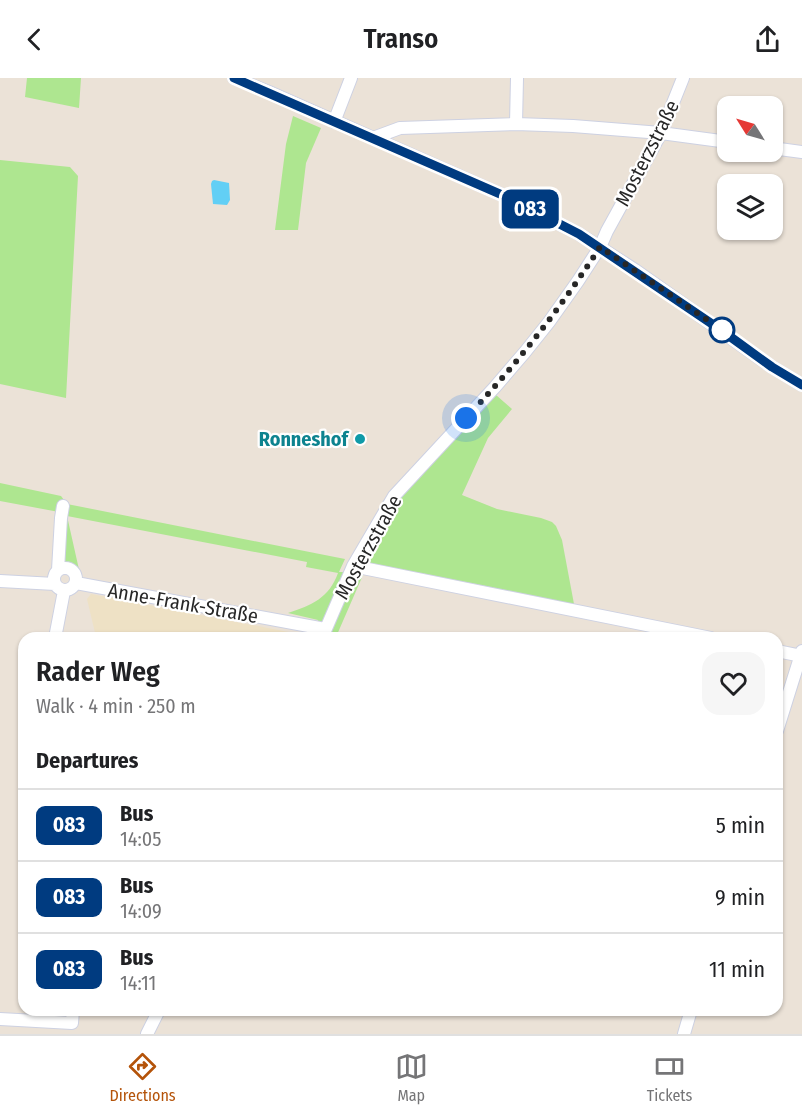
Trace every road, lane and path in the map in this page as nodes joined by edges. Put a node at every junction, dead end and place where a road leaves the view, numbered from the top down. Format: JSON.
{"nodes":[{"id":1,"x":351,"y":78,"type":"edge"},
{"id":2,"x":517,"y":78,"type":"edge"},
{"id":3,"x":683,"y":78,"type":"edge"},
{"id":4,"x":241,"y":79,"type":"edge"},
{"id":5,"x":334,"y":122,"type":"junction"},
{"id":6,"x":516,"y":124,"type":"junction"},
{"id":7,"x":661,"y":133,"type":"junction"},
{"id":8,"x":373,"y":138,"type":"junction"},
{"id":9,"x":717,"y":141,"type":"edge"},
{"id":10,"x":783,"y":149,"type":"edge"},
{"id":11,"x":802,"y":152,"type":"edge"},
{"id":12,"x":600,"y":247,"type":"junction"},
{"id":13,"x":802,"y":385,"type":"edge"},
{"id":14,"x":63,"y":506,"type":"dead end"},
{"id":15,"x":353,"y":566,"type":"junction"},
{"id":16,"x":58,"y":570,"type":"junction"},
{"id":17,"x":0,"y":580,"type":"edge"},
{"id":18,"x":76,"y":583,"type":"junction"},
{"id":19,"x":59,"y":587,"type":"junction"},
{"id":20,"x":55,"y":632,"type":"edge"},
{"id":21,"x":319,"y":632,"type":"edge"},
{"id":22,"x":324,"y":632,"type":"edge"},
{"id":23,"x":681,"y":632,"type":"edge"},
{"id":24,"x":783,"y":652,"type":"edge"},
{"id":25,"x":801,"y":654,"type":"edge"},
{"id":26,"x":783,"y":712,"type":"edge"},
{"id":27,"x":73,"y":1016,"type":"edge"},
{"id":28,"x":156,"y":1016,"type":"edge"},
{"id":29,"x":689,"y":1016,"type":"edge"},
{"id":30,"x":0,"y":1019,"type":"edge"},
{"id":31,"x":147,"y":1034,"type":"edge"},
{"id":32,"x":684,"y":1034,"type":"edge"}],
"edges":[{"from":1,"to":5,"type":"street"},
{"from":2,"to":6,"type":"street"},
{"from":3,"to":7,"type":"street","name":"Mosterzstraße"},
{"from":4,"to":5,"type":"street"},
{"from":5,"to":8,"type":"street"},
{"from":6,"to":7,"type":"street"},
{"from":6,"to":8,"type":"street"},
{"from":7,"to":9,"type":"street"},
{"from":7,"to":12,"type":"street","name":"Mosterzstraße"},
{"from":8,"to":12,"type":"street"},
{"from":10,"to":11,"type":"street"},
{"from":12,"to":13,"type":"street"},
{"from":12,"to":15,"type":"street","name":"Mosterzstraße"},
{"from":14,"to":16,"type":"street"},
{"from":15,"to":22,"type":"street","name":"Mosterzstraße"},
{"from":15,"to":23,"type":"street"},
{"from":16,"to":18,"type":"street","name":"Anne-Frank-Straße"},
{"from":16,"to":19,"type":"street"},
{"from":17,"to":19,"type":"street"},
{"from":18,"to":19,"type":"street"},
{"from":18,"to":21,"type":"street","name":"Anne-Frank-Straße"},
{"from":19,"to":20,"type":"street"},
{"from":24,"to":25,"type":"street"},
{"from":25,"to":26,"type":"street"},
{"from":27,"to":30,"type":"street"},
{"from":28,"to":31,"type":"street"},
{"from":29,"to":32,"type":"street"}]}
